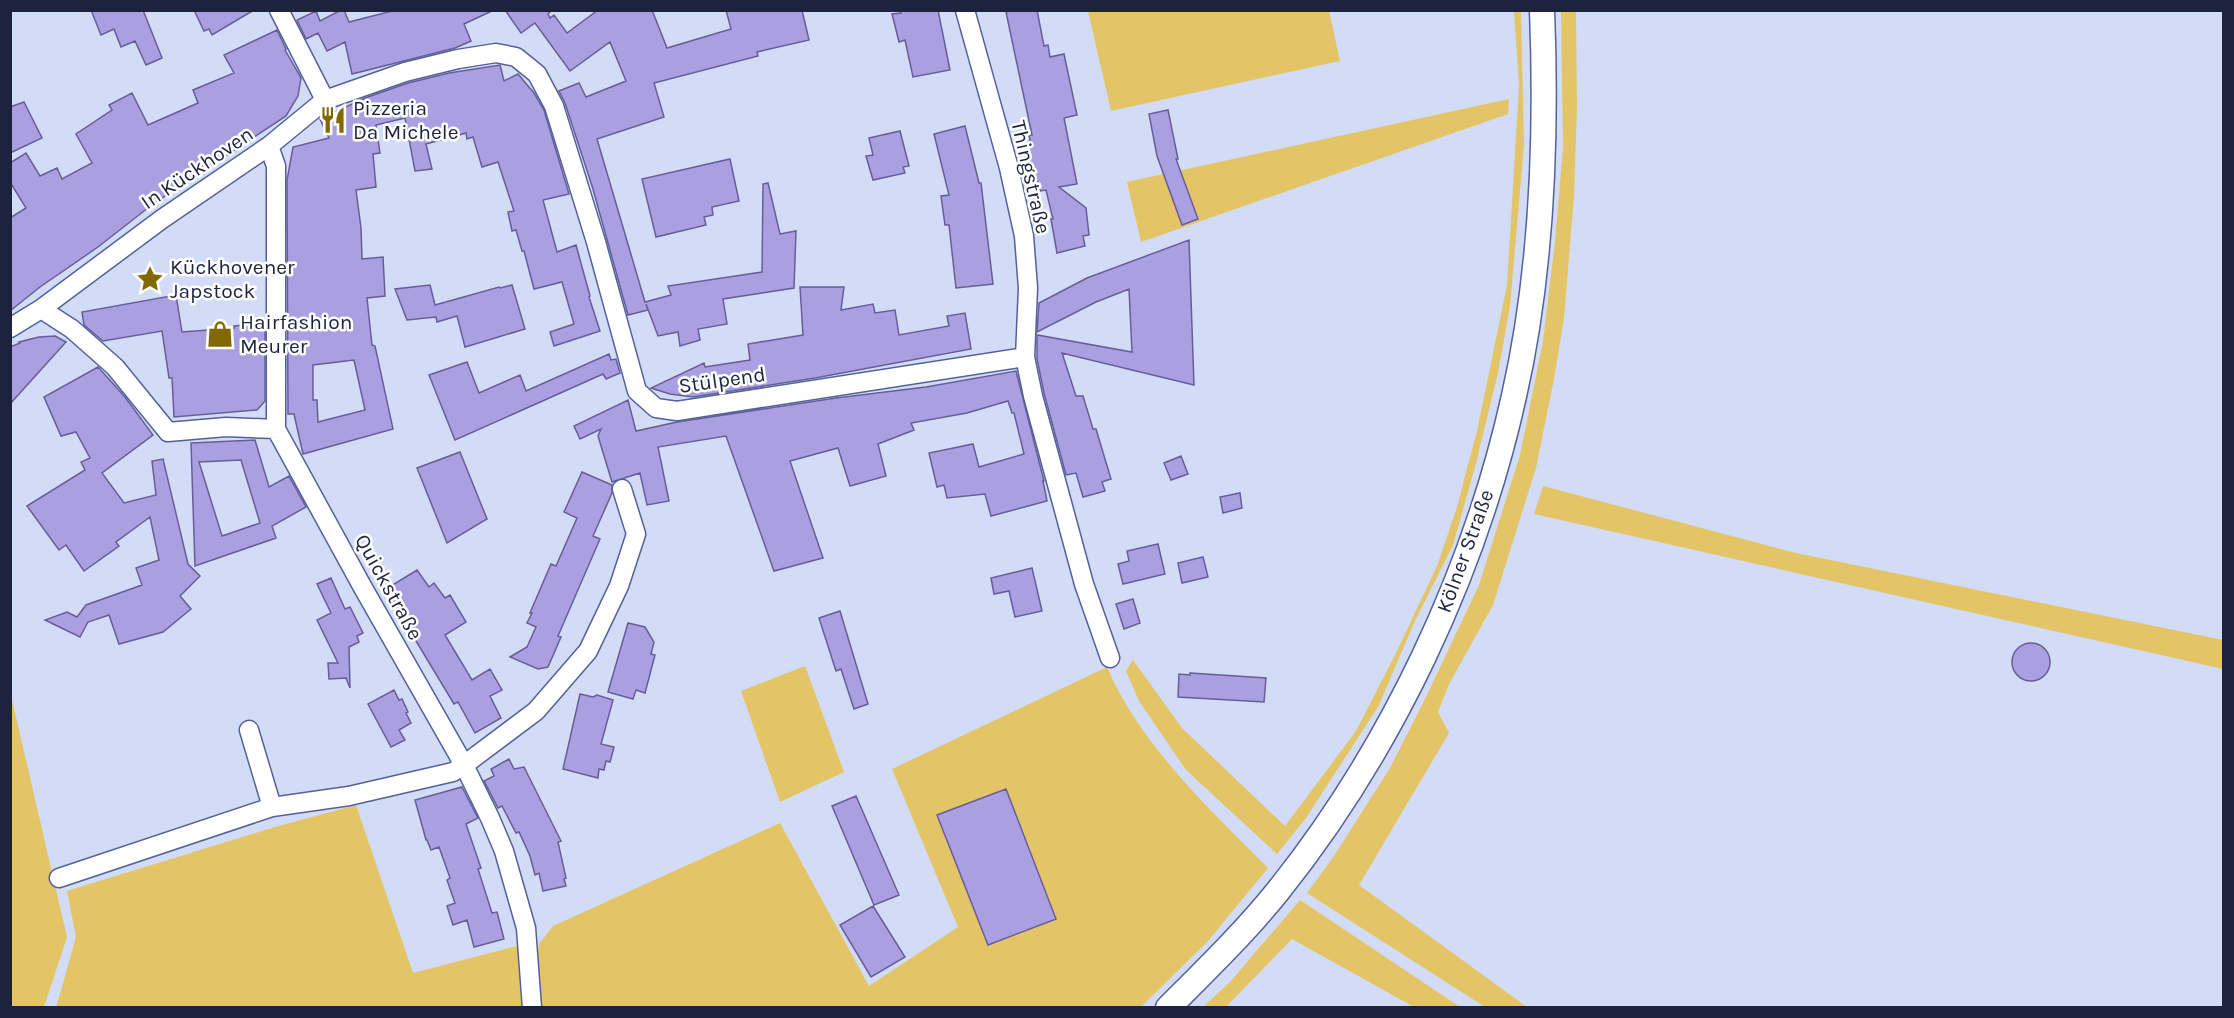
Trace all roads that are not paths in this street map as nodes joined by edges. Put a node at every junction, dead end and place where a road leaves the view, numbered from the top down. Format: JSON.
{"nodes":[{"id":1,"x":279,"y":10,"type":"edge"},
{"id":2,"x":965,"y":10,"type":"edge"},
{"id":3,"x":1542,"y":10,"type":"edge"},
{"id":4,"x":325,"y":100,"type":"junction"},
{"id":5,"x":269,"y":146,"type":"junction"},
{"id":6,"x":41,"y":309,"type":"junction"},
{"id":7,"x":10,"y":328,"type":"edge"},
{"id":8,"x":1025,"y":357,"type":"junction"},
{"id":9,"x":276,"y":429,"type":"junction"},
{"id":10,"x":622,"y":489,"type":"dead end"},
{"id":11,"x":1110,"y":658,"type":"dead end"},
{"id":12,"x":249,"y":730,"type":"dead end"},
{"id":13,"x":464,"y":765,"type":"junction"},
{"id":14,"x":272,"y":807,"type":"junction"},
{"id":15,"x":58,"y":878,"type":"dead end"},
{"id":16,"x":532,"y":1008,"type":"edge"},
{"id":17,"x":1168,"y":1008,"type":"edge"}],
"edges":[{"from":1,"to":4,"type":"street"},
{"from":2,"to":8,"type":"street","name":"Thingstraße"},
{"from":3,"to":17,"type":"main road","name":"Kölner Straße"},
{"from":4,"to":5,"type":"street","name":"In Kückhoven"},
{"from":4,"to":8,"type":"street","name":"Stülpend"},
{"from":5,"to":6,"type":"street","name":"In Kückhoven"},
{"from":5,"to":9,"type":"street"},
{"from":6,"to":7,"type":"street","name":"In Kückhoven"},
{"from":6,"to":9,"type":"street"},
{"from":8,"to":11,"type":"street"},
{"from":9,"to":13,"type":"street","name":"Quickstraße"},
{"from":10,"to":13,"type":"street"},
{"from":12,"to":14,"type":"street"},
{"from":13,"to":14,"type":"street"},
{"from":13,"to":16,"type":"street","name":"Quickstraße"},
{"from":14,"to":15,"type":"street"}]}
